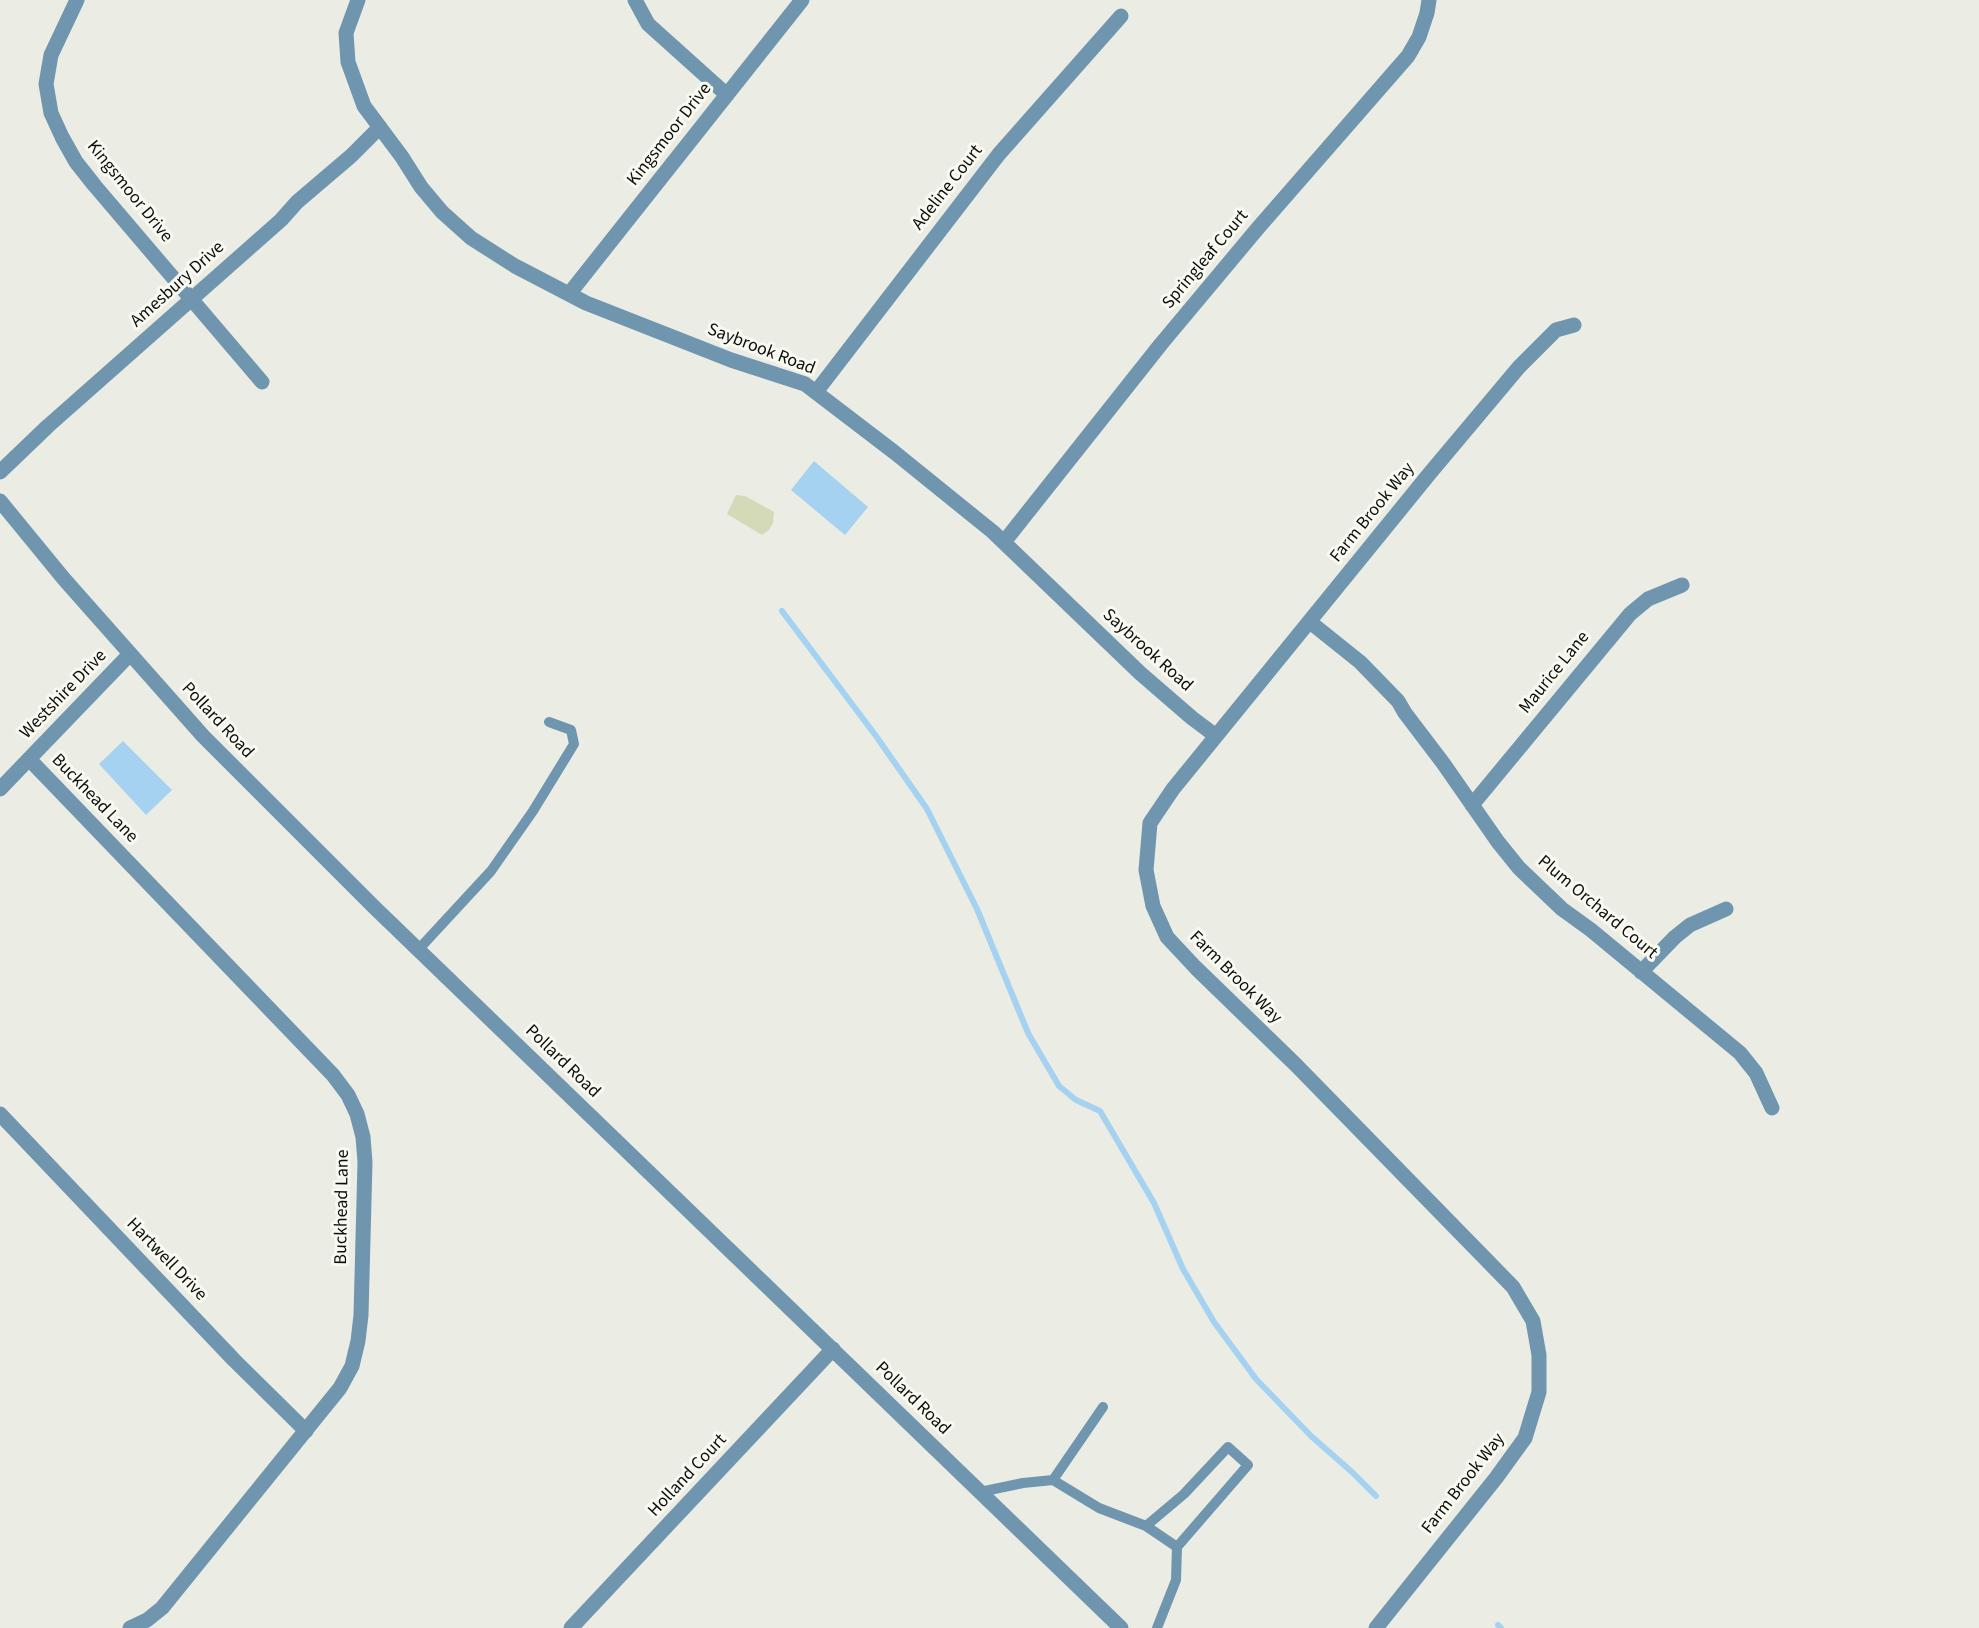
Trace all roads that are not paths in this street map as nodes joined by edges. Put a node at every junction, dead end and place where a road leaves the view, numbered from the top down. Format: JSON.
{"nodes":[{"id":1,"x":77,"y":0,"type":"edge"},
{"id":2,"x":358,"y":0,"type":"edge"},
{"id":3,"x":635,"y":0,"type":"edge"},
{"id":4,"x":802,"y":0,"type":"edge"},
{"id":5,"x":1429,"y":0,"type":"edge"},
{"id":6,"x":1121,"y":16,"type":"dead end"},
{"id":7,"x":727,"y":95,"type":"junction"},
{"id":8,"x":380,"y":127,"type":"junction"},
{"id":9,"x":569,"y":294,"type":"junction"},
{"id":10,"x":192,"y":299,"type":"junction"},
{"id":11,"x":1574,"y":325,"type":"dead end"},
{"id":12,"x":262,"y":382,"type":"dead end"},
{"id":13,"x":816,"y":392,"type":"junction"},
{"id":14,"x":0,"y":472,"type":"edge"},
{"id":15,"x":0,"y":501,"type":"edge"},
{"id":16,"x":1004,"y":542,"type":"junction"},
{"id":17,"x":1682,"y":585,"type":"dead end"},
{"id":18,"x":1310,"y":622,"type":"junction"},
{"id":19,"x":130,"y":654,"type":"junction"},
{"id":20,"x":549,"y":722,"type":"dead end"},
{"id":21,"x":1216,"y":736,"type":"junction"},
{"id":22,"x":28,"y":759,"type":"junction"},
{"id":23,"x":0,"y":789,"type":"edge"},
{"id":24,"x":1472,"y":805,"type":"junction"},
{"id":25,"x":1726,"y":909,"type":"dead end"},
{"id":26,"x":418,"y":950,"type":"junction"},
{"id":27,"x":1641,"y":972,"type":"junction"},
{"id":28,"x":1772,"y":1108,"type":"dead end"},
{"id":29,"x":0,"y":1114,"type":"edge"},
{"id":30,"x":833,"y":1349,"type":"junction"},
{"id":31,"x":1103,"y":1407,"type":"dead end"},
{"id":32,"x":306,"y":1431,"type":"junction"},
{"id":33,"x":1053,"y":1480,"type":"junction"},
{"id":34,"x":980,"y":1492,"type":"junction"},
{"id":35,"x":1146,"y":1526,"type":"junction"},
{"id":36,"x":1177,"y":1547,"type":"junction"},
{"id":37,"x":130,"y":1628,"type":"edge"},
{"id":38,"x":571,"y":1628,"type":"edge"},
{"id":39,"x":1121,"y":1628,"type":"edge"},
{"id":40,"x":1156,"y":1628,"type":"edge"},
{"id":41,"x":1376,"y":1628,"type":"edge"}],
"edges":[{"from":1,"to":10,"type":"street","name":"Kingsmoor Drive"},
{"from":2,"to":8,"type":"street","name":"Saybrook Road"},
{"from":3,"to":7,"type":"street"},
{"from":4,"to":7,"type":"street","name":"Kingsmoor Drive"},
{"from":5,"to":16,"type":"street","name":"Springleaf Court"},
{"from":6,"to":13,"type":"street","name":"Adeline Court"},
{"from":7,"to":9,"type":"street","name":"Kingsmoor Drive"},
{"from":8,"to":9,"type":"street","name":"Saybrook Road"},
{"from":8,"to":10,"type":"street","name":"Amesbury Drive"},
{"from":9,"to":13,"type":"street","name":"Saybrook Road"},
{"from":10,"to":12,"type":"street","name":"Kingsmoor Drive"},
{"from":10,"to":14,"type":"street","name":"Amesbury Drive"},
{"from":11,"to":18,"type":"street","name":"Farm Brook Way"},
{"from":13,"to":16,"type":"street","name":"Saybrook Road"},
{"from":15,"to":19,"type":"street","name":"Pollard Road"},
{"from":16,"to":21,"type":"street","name":"Saybrook Road"},
{"from":17,"to":24,"type":"street","name":"Maurice Lane"},
{"from":18,"to":21,"type":"street","name":"Farm Brook Way"},
{"from":18,"to":24,"type":"street","name":"Plum Orchard Court"},
{"from":19,"to":22,"type":"street","name":"Westshire Drive"},
{"from":19,"to":26,"type":"street","name":"Pollard Road"},
{"from":20,"to":26,"type":"lane"},
{"from":21,"to":41,"type":"street","name":"Farm Brook Way"},
{"from":22,"to":23,"type":"street","name":"Westshire Drive"},
{"from":22,"to":32,"type":"street","name":"Buckhead Lane"},
{"from":24,"to":27,"type":"street","name":"Plum Orchard Court"},
{"from":25,"to":27,"type":"street"},
{"from":26,"to":30,"type":"street","name":"Pollard Road"},
{"from":27,"to":28,"type":"street","name":"Plum Orchard Court"},
{"from":29,"to":32,"type":"street","name":"Hartwell Drive"},
{"from":30,"to":34,"type":"street","name":"Pollard Road"},
{"from":30,"to":38,"type":"street","name":"Holland Court"},
{"from":31,"to":33,"type":"lane"},
{"from":32,"to":37,"type":"street","name":"Buckhead Lane"},
{"from":33,"to":34,"type":"lane"},
{"from":33,"to":35,"type":"lane"},
{"from":34,"to":39,"type":"street","name":"Pollard Road"},
{"from":35,"to":36,"type":"lane"},
{"from":35,"to":36,"type":"lane"},
{"from":36,"to":40,"type":"lane"}]}
